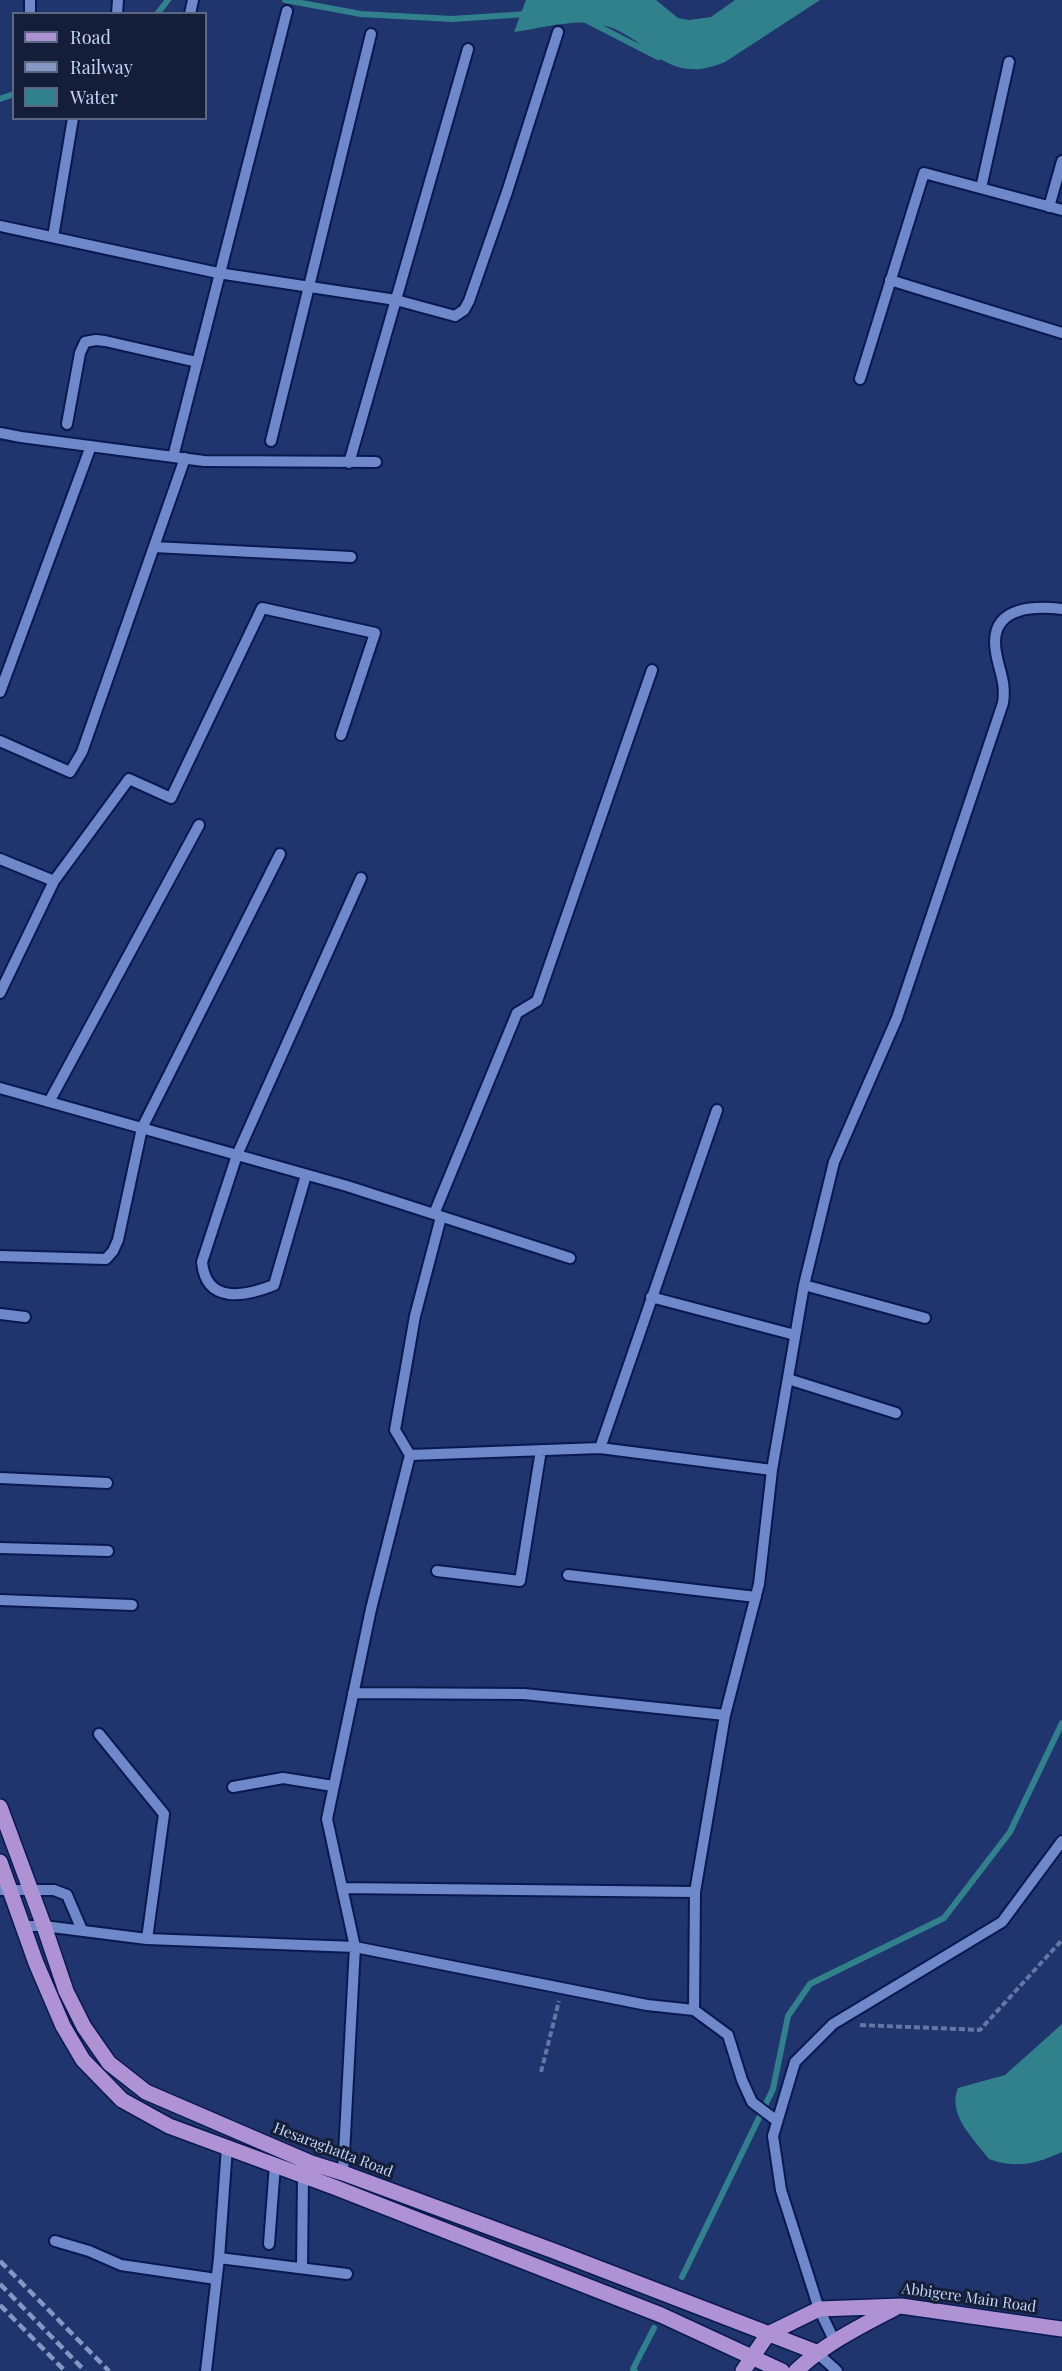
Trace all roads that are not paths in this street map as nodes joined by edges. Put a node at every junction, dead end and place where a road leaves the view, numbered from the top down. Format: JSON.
{"nodes":[{"id":1,"x":287,"y":11,"type":"dead end"},
{"id":2,"x":558,"y":33,"type":"dead end"},
{"id":3,"x":371,"y":34,"type":"dead end"},
{"id":4,"x":468,"y":49,"type":"dead end"},
{"id":5,"x":1009,"y":62,"type":"dead end"},
{"id":6,"x":73,"y":120,"type":"edge"},
{"id":7,"x":1062,"y":161,"type":"edge"},
{"id":8,"x":981,"y":188,"type":"junction"},
{"id":9,"x":1049,"y":207,"type":"junction"},
{"id":10,"x":1062,"y":210,"type":"edge"},
{"id":11,"x":0,"y":226,"type":"edge"},
{"id":12,"x":53,"y":237,"type":"junction"},
{"id":13,"x":218,"y":273,"type":"junction"},
{"id":14,"x":890,"y":280,"type":"junction"},
{"id":15,"x":310,"y":288,"type":"junction"},
{"id":16,"x":396,"y":300,"type":"junction"},
{"id":17,"x":1062,"y":333,"type":"edge"},
{"id":18,"x":197,"y":362,"type":"junction"},
{"id":19,"x":860,"y":379,"type":"dead end"},
{"id":20,"x":67,"y":424,"type":"dead end"},
{"id":21,"x":0,"y":433,"type":"edge"},
{"id":22,"x":272,"y":441,"type":"dead end"},
{"id":23,"x":90,"y":446,"type":"junction"},
{"id":24,"x":173,"y":457,"type":"junction"},
{"id":25,"x":185,"y":458,"type":"junction"},
{"id":26,"x":376,"y":462,"type":"dead end"},
{"id":27,"x":350,"y":463,"type":"junction"},
{"id":28,"x":154,"y":547,"type":"junction"},
{"id":29,"x":351,"y":557,"type":"dead end"},
{"id":30,"x":1062,"y":609,"type":"edge"},
{"id":31,"x":652,"y":670,"type":"dead end"},
{"id":32,"x":0,"y":692,"type":"edge"},
{"id":33,"x":341,"y":735,"type":"dead end"},
{"id":34,"x":0,"y":741,"type":"edge"},
{"id":35,"x":199,"y":825,"type":"dead end"},
{"id":36,"x":280,"y":854,"type":"dead end"},
{"id":37,"x":0,"y":859,"type":"edge"},
{"id":38,"x":361,"y":879,"type":"dead end"},
{"id":39,"x":54,"y":881,"type":"junction"},
{"id":40,"x":0,"y":993,"type":"edge"},
{"id":41,"x":0,"y":1088,"type":"edge"},
{"id":42,"x":49,"y":1102,"type":"junction"},
{"id":43,"x":717,"y":1110,"type":"dead end"},
{"id":44,"x":142,"y":1128,"type":"junction"},
{"id":45,"x":237,"y":1155,"type":"junction"},
{"id":46,"x":306,"y":1175,"type":"junction"},
{"id":47,"x":437,"y":1216,"type":"junction"},
{"id":48,"x":0,"y":1256,"type":"edge"},
{"id":49,"x":570,"y":1258,"type":"dead end"},
{"id":50,"x":804,"y":1285,"type":"junction"},
{"id":51,"x":651,"y":1297,"type":"junction"},
{"id":52,"x":0,"y":1314,"type":"edge"},
{"id":53,"x":25,"y":1317,"type":"dead end"},
{"id":54,"x":925,"y":1318,"type":"dead end"},
{"id":55,"x":795,"y":1335,"type":"junction"},
{"id":56,"x":788,"y":1379,"type":"junction"},
{"id":57,"x":896,"y":1413,"type":"dead end"},
{"id":58,"x":600,"y":1448,"type":"junction"},
{"id":59,"x":541,"y":1450,"type":"junction"},
{"id":60,"x":410,"y":1455,"type":"junction"},
{"id":61,"x":772,"y":1470,"type":"junction"},
{"id":62,"x":0,"y":1478,"type":"edge"},
{"id":63,"x":107,"y":1484,"type":"dead end"},
{"id":64,"x":0,"y":1548,"type":"edge"},
{"id":65,"x":108,"y":1551,"type":"dead end"},
{"id":66,"x":437,"y":1571,"type":"dead end"},
{"id":67,"x":567,"y":1575,"type":"dead end"},
{"id":68,"x":756,"y":1598,"type":"junction"},
{"id":69,"x":0,"y":1600,"type":"edge"},
{"id":70,"x":132,"y":1605,"type":"dead end"},
{"id":71,"x":353,"y":1692,"type":"junction"},
{"id":72,"x":725,"y":1715,"type":"junction"},
{"id":73,"x":99,"y":1734,"type":"dead end"},
{"id":74,"x":233,"y":1786,"type":"dead end"},
{"id":75,"x":333,"y":1786,"type":"junction"},
{"id":76,"x":0,"y":1806,"type":"edge"},
{"id":77,"x":1062,"y":1841,"type":"edge"},
{"id":78,"x":0,"y":1862,"type":"edge"},
{"id":79,"x":342,"y":1888,"type":"junction"},
{"id":80,"x":31,"y":1889,"type":"junction"},
{"id":81,"x":5,"y":1890,"type":"edge"},
{"id":82,"x":695,"y":1892,"type":"junction"},
{"id":83,"x":23,"y":1926,"type":"junction"},
{"id":84,"x":44,"y":1926,"type":"junction"},
{"id":85,"x":82,"y":1930,"type":"junction"},
{"id":86,"x":147,"y":1939,"type":"junction"},
{"id":87,"x":355,"y":1947,"type":"junction"},
{"id":88,"x":694,"y":2010,"type":"junction"},
{"id":89,"x":774,"y":2119,"type":"junction"},
{"id":90,"x":227,"y":2147,"type":"junction"},
{"id":91,"x":275,"y":2165,"type":"junction"},
{"id":92,"x":343,"y":2173,"type":"junction"},
{"id":93,"x":323,"y":2175,"type":"junction"},
{"id":94,"x":303,"y":2176,"type":"junction"},
{"id":95,"x":55,"y":2241,"type":"dead end"},
{"id":96,"x":269,"y":2244,"type":"dead end"},
{"id":97,"x":219,"y":2258,"type":"junction"},
{"id":98,"x":302,"y":2268,"type":"junction"},
{"id":99,"x":347,"y":2274,"type":"dead end"},
{"id":100,"x":216,"y":2279,"type":"junction"},
{"id":101,"x":901,"y":2306,"type":"junction"},
{"id":102,"x":819,"y":2309,"type":"junction"},
{"id":103,"x":1062,"y":2329,"type":"edge"},
{"id":104,"x":768,"y":2334,"type":"junction"},
{"id":105,"x":834,"y":2340,"type":"junction"},
{"id":106,"x":816,"y":2352,"type":"junction"},
{"id":107,"x":751,"y":2357,"type":"junction"},
{"id":108,"x":206,"y":2371,"type":"edge"},
{"id":109,"x":743,"y":2371,"type":"edge"},
{"id":110,"x":782,"y":2371,"type":"edge"},
{"id":111,"x":795,"y":2371,"type":"edge"},
{"id":112,"x":837,"y":2371,"type":"edge"}],
"edges":[{"from":1,"to":13,"type":"street"},
{"from":2,"to":16,"type":"street"},
{"from":3,"to":15,"type":"street"},
{"from":4,"to":16,"type":"street"},
{"from":5,"to":8,"type":"street"},
{"from":6,"to":12,"type":"street"},
{"from":7,"to":9,"type":"street"},
{"from":8,"to":9,"type":"street"},
{"from":8,"to":14,"type":"street"},
{"from":9,"to":10,"type":"street"},
{"from":11,"to":12,"type":"street"},
{"from":12,"to":13,"type":"street"},
{"from":13,"to":15,"type":"street"},
{"from":13,"to":18,"type":"street"},
{"from":14,"to":17,"type":"street"},
{"from":14,"to":19,"type":"street"},
{"from":15,"to":16,"type":"street"},
{"from":15,"to":22,"type":"street"},
{"from":16,"to":27,"type":"street"},
{"from":18,"to":20,"type":"street"},
{"from":18,"to":24,"type":"street"},
{"from":21,"to":23,"type":"street"},
{"from":23,"to":24,"type":"street"},
{"from":23,"to":32,"type":"street"},
{"from":24,"to":25,"type":"street"},
{"from":25,"to":27,"type":"street"},
{"from":25,"to":28,"type":"street"},
{"from":26,"to":27,"type":"street"},
{"from":28,"to":29,"type":"street"},
{"from":28,"to":34,"type":"street"},
{"from":30,"to":50,"type":"street"},
{"from":31,"to":47,"type":"street"},
{"from":33,"to":39,"type":"street"},
{"from":35,"to":42,"type":"street"},
{"from":36,"to":44,"type":"street"},
{"from":37,"to":39,"type":"street"},
{"from":38,"to":45,"type":"street"},
{"from":39,"to":40,"type":"street"},
{"from":41,"to":42,"type":"street"},
{"from":42,"to":44,"type":"street"},
{"from":43,"to":51,"type":"street"},
{"from":44,"to":45,"type":"street"},
{"from":44,"to":48,"type":"street"},
{"from":45,"to":46,"type":"street"},
{"from":45,"to":46,"type":"street"},
{"from":46,"to":47,"type":"street"},
{"from":47,"to":49,"type":"street"},
{"from":47,"to":60,"type":"street"},
{"from":50,"to":54,"type":"street"},
{"from":50,"to":55,"type":"street"},
{"from":51,"to":55,"type":"street"},
{"from":51,"to":58,"type":"street"},
{"from":52,"to":53,"type":"street"},
{"from":55,"to":56,"type":"street"},
{"from":56,"to":57,"type":"street"},
{"from":56,"to":61,"type":"street"},
{"from":58,"to":59,"type":"street"},
{"from":58,"to":61,"type":"street"},
{"from":59,"to":60,"type":"street"},
{"from":59,"to":66,"type":"street"},
{"from":60,"to":71,"type":"street"},
{"from":61,"to":68,"type":"street"},
{"from":62,"to":63,"type":"street"},
{"from":64,"to":65,"type":"street"},
{"from":67,"to":68,"type":"street"},
{"from":68,"to":72,"type":"street"},
{"from":69,"to":70,"type":"street"},
{"from":71,"to":72,"type":"street"},
{"from":71,"to":75,"type":"street"},
{"from":72,"to":82,"type":"street"},
{"from":73,"to":86,"type":"street"},
{"from":74,"to":75,"type":"street"},
{"from":75,"to":79,"type":"street"},
{"from":76,"to":80,"type":"main road","name":"Hesaraghatta Road"},
{"from":77,"to":89,"type":"street"},
{"from":78,"to":81,"type":"main road"},
{"from":79,"to":82,"type":"street"},
{"from":79,"to":87,"type":"street"},
{"from":80,"to":81,"type":"street"},
{"from":80,"to":84,"type":"main road","name":"Hesaraghatta Road"},
{"from":80,"to":85,"type":"street"},
{"from":81,"to":83,"type":"main road"},
{"from":82,"to":88,"type":"street"},
{"from":83,"to":84,"type":"street"},
{"from":83,"to":90,"type":"main road"},
{"from":84,"to":85,"type":"street"},
{"from":84,"to":93,"type":"main road","name":"Hesaraghatta Road"},
{"from":85,"to":86,"type":"street"},
{"from":86,"to":87,"type":"street"},
{"from":87,"to":88,"type":"street"},
{"from":87,"to":92,"type":"street"},
{"from":88,"to":89,"type":"street"},
{"from":89,"to":102,"type":"street"},
{"from":90,"to":91,"type":"main road"},
{"from":90,"to":97,"type":"street"},
{"from":91,"to":94,"type":"main road"},
{"from":91,"to":96,"type":"street"},
{"from":92,"to":93,"type":"main road","name":"Hesaraghatta Road"},
{"from":92,"to":104,"type":"main road","name":"Hesaraghatta Road"},
{"from":93,"to":94,"type":"main road"},
{"from":93,"to":107,"type":"main road"},
{"from":94,"to":98,"type":"street"},
{"from":95,"to":100,"type":"street"},
{"from":97,"to":98,"type":"street"},
{"from":97,"to":100,"type":"street"},
{"from":98,"to":99,"type":"street"},
{"from":100,"to":108,"type":"street"},
{"from":101,"to":102,"type":"main road","name":"Abbigere Main Road"},
{"from":101,"to":103,"type":"main road","name":"Abbigere Main Road"},
{"from":101,"to":105,"type":"main road"},
{"from":102,"to":104,"type":"main road","name":"Abbigere Main Road"},
{"from":102,"to":105,"type":"street"},
{"from":104,"to":106,"type":"main road","name":"Hesaraghatta Road"},
{"from":104,"to":107,"type":"main road"},
{"from":105,"to":106,"type":"main road"},
{"from":106,"to":111,"type":"main road"},
{"from":106,"to":112,"type":"street"},
{"from":107,"to":109,"type":"main road"},
{"from":107,"to":110,"type":"main road"}]}
